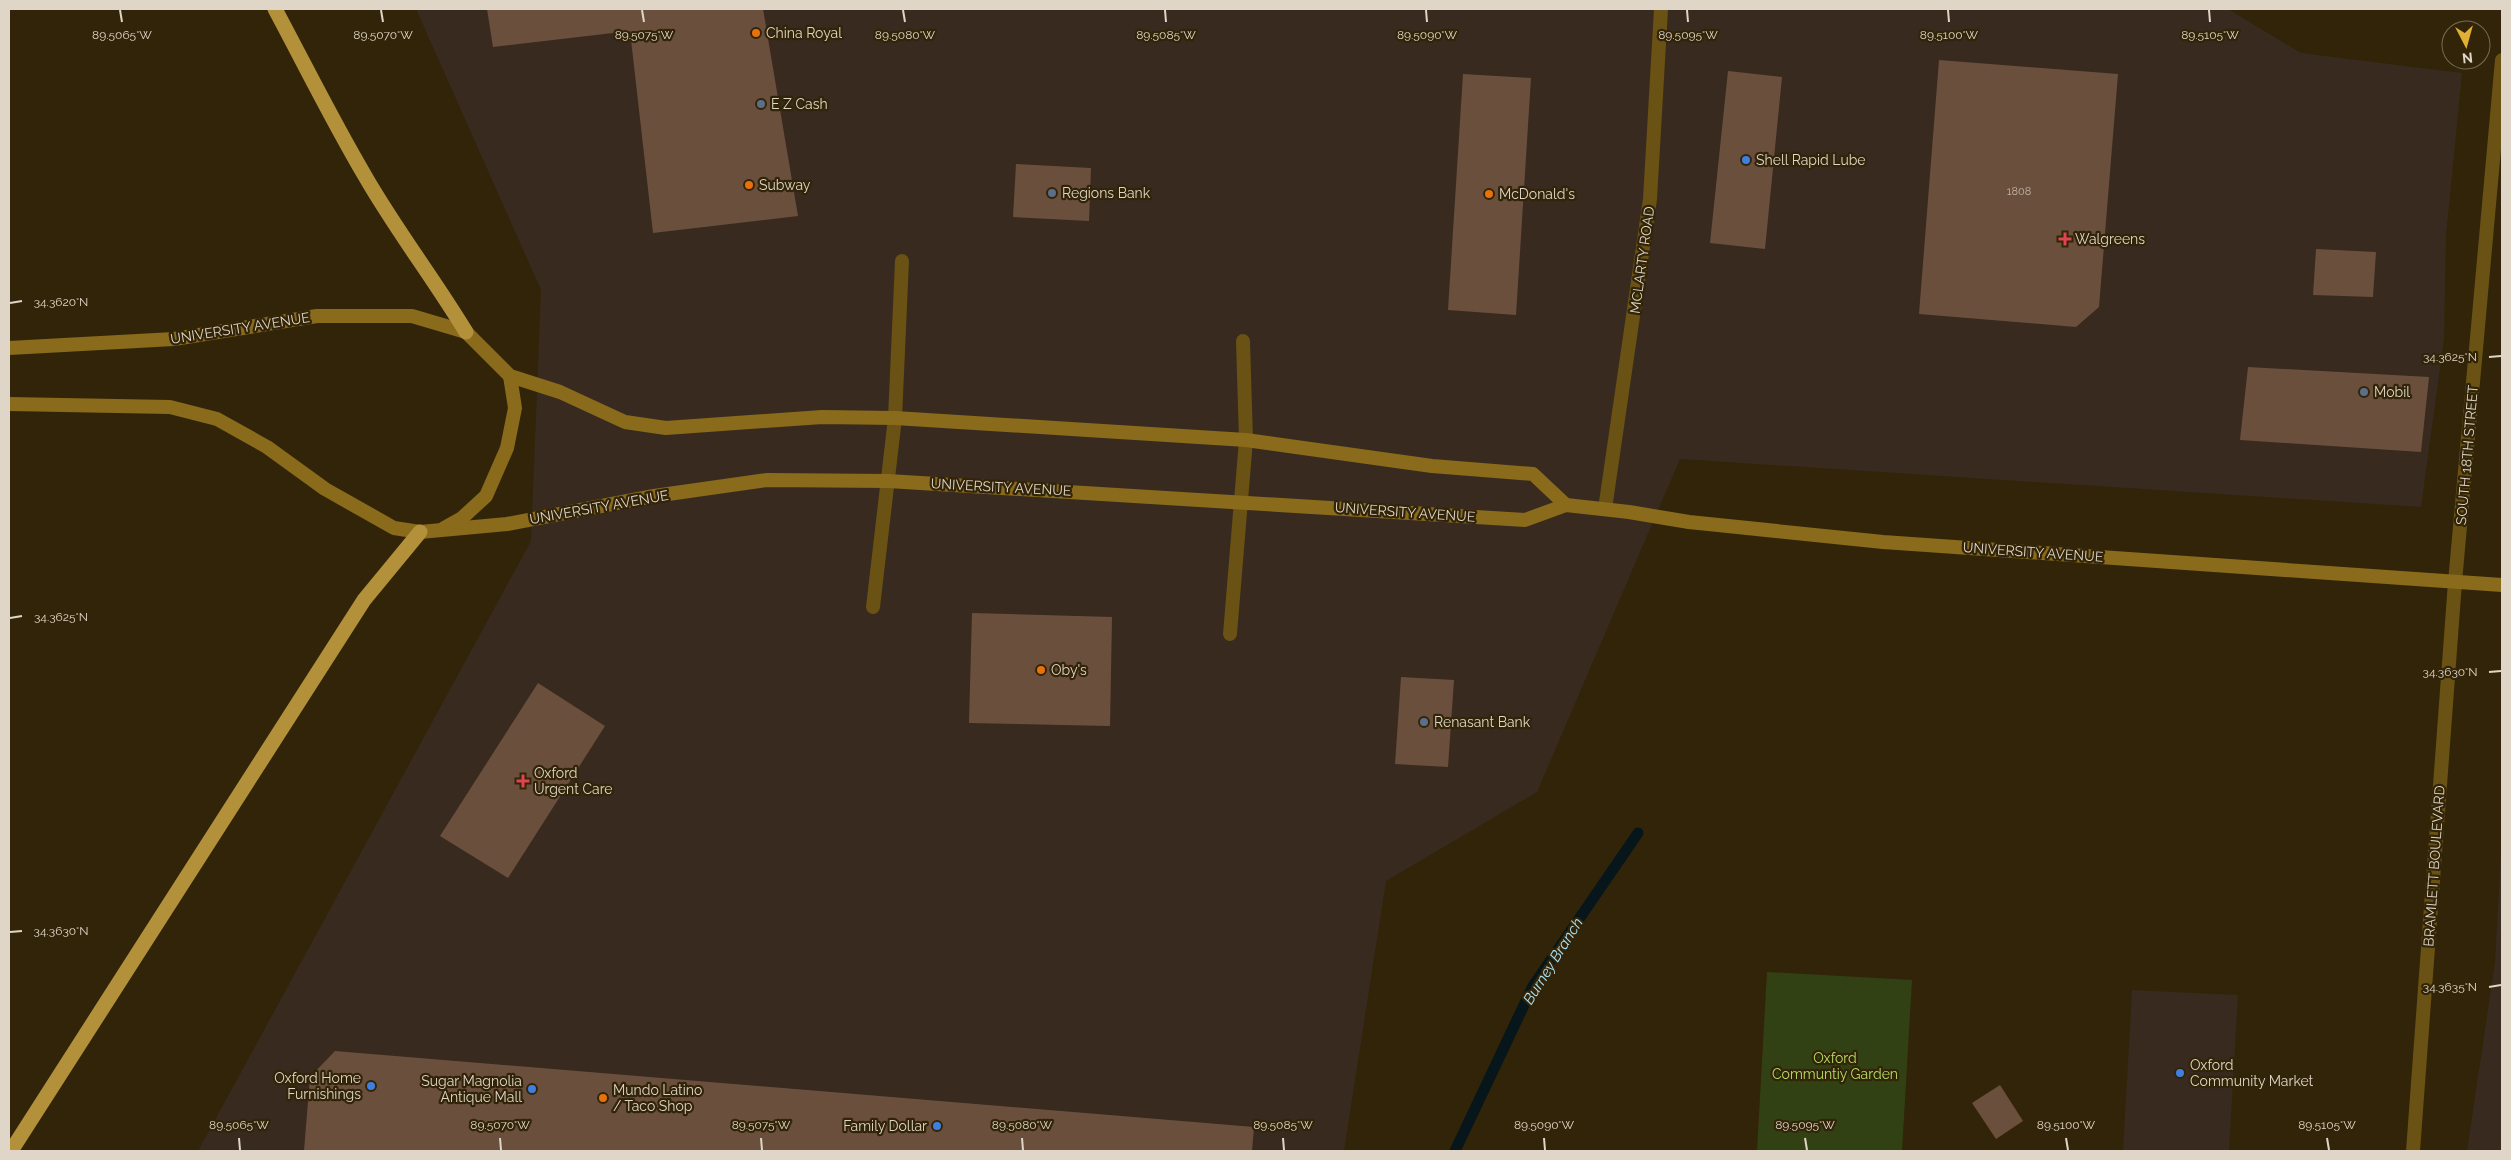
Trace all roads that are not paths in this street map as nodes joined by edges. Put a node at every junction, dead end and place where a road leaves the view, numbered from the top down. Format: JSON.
{"nodes":[{"id":1,"x":275,"y":9,"type":"edge"},
{"id":2,"x":1661,"y":9,"type":"edge"},
{"id":3,"x":2502,"y":60,"type":"edge"},
{"id":4,"x":902,"y":261,"type":"dead end"},
{"id":5,"x":466,"y":332,"type":"junction"},
{"id":6,"x":1243,"y":341,"type":"dead end"},
{"id":7,"x":9,"y":348,"type":"edge"},
{"id":8,"x":510,"y":376,"type":"junction"},
{"id":9,"x":9,"y":404,"type":"edge"},
{"id":10,"x":895,"y":418,"type":"junction"},
{"id":11,"x":1246,"y":440,"type":"junction"},
{"id":12,"x":888,"y":481,"type":"junction"},
{"id":13,"x":1240,"y":502,"type":"junction"},
{"id":14,"x":1566,"y":505,"type":"junction"},
{"id":15,"x":1606,"y":509,"type":"junction"},
{"id":16,"x":420,"y":532,"type":"junction"},
{"id":17,"x":437,"y":532,"type":"junction"},
{"id":18,"x":2455,"y":582,"type":"junction"},
{"id":19,"x":2502,"y":585,"type":"edge"},
{"id":20,"x":873,"y":607,"type":"dead end"},
{"id":21,"x":1230,"y":634,"type":"dead end"},
{"id":22,"x":11,"y":1151,"type":"edge"},
{"id":23,"x":2413,"y":1151,"type":"edge"}],
"edges":[{"from":1,"to":5,"type":"highway"},
{"from":2,"to":15,"type":"street","name":"MCLARTY ROAD"},
{"from":3,"to":18,"type":"street","name":"SOUTH 18TH STREET"},
{"from":4,"to":10,"type":"street"},
{"from":5,"to":7,"type":"main road","name":"UNIVERSITY AVENUE"},
{"from":5,"to":8,"type":"main road","name":"UNIVERSITY AVENUE"},
{"from":6,"to":11,"type":"street"},
{"from":8,"to":10,"type":"main road","name":"UNIVERSITY AVENUE"},
{"from":8,"to":17,"type":"main road","name":"UNIVERSITY AVENUE"},
{"from":9,"to":16,"type":"main road","name":"UNIVERSITY AVENUE"},
{"from":10,"to":11,"type":"main road","name":"UNIVERSITY AVENUE"},
{"from":10,"to":12,"type":"street"},
{"from":11,"to":13,"type":"street"},
{"from":11,"to":14,"type":"main road","name":"UNIVERSITY AVENUE"},
{"from":12,"to":13,"type":"main road","name":"UNIVERSITY AVENUE"},
{"from":12,"to":17,"type":"main road","name":"UNIVERSITY AVENUE"},
{"from":12,"to":20,"type":"street"},
{"from":13,"to":14,"type":"main road","name":"UNIVERSITY AVENUE"},
{"from":13,"to":21,"type":"street"},
{"from":14,"to":15,"type":"main road","name":"UNIVERSITY AVENUE"},
{"from":15,"to":18,"type":"main road","name":"UNIVERSITY AVENUE"},
{"from":16,"to":17,"type":"main road","name":"UNIVERSITY AVENUE"},
{"from":16,"to":22,"type":"highway"},
{"from":18,"to":19,"type":"main road","name":"UNIVERSITY AVENUE"},
{"from":18,"to":23,"type":"street","name":"BRAMLETT BOULEVARD"}]}
